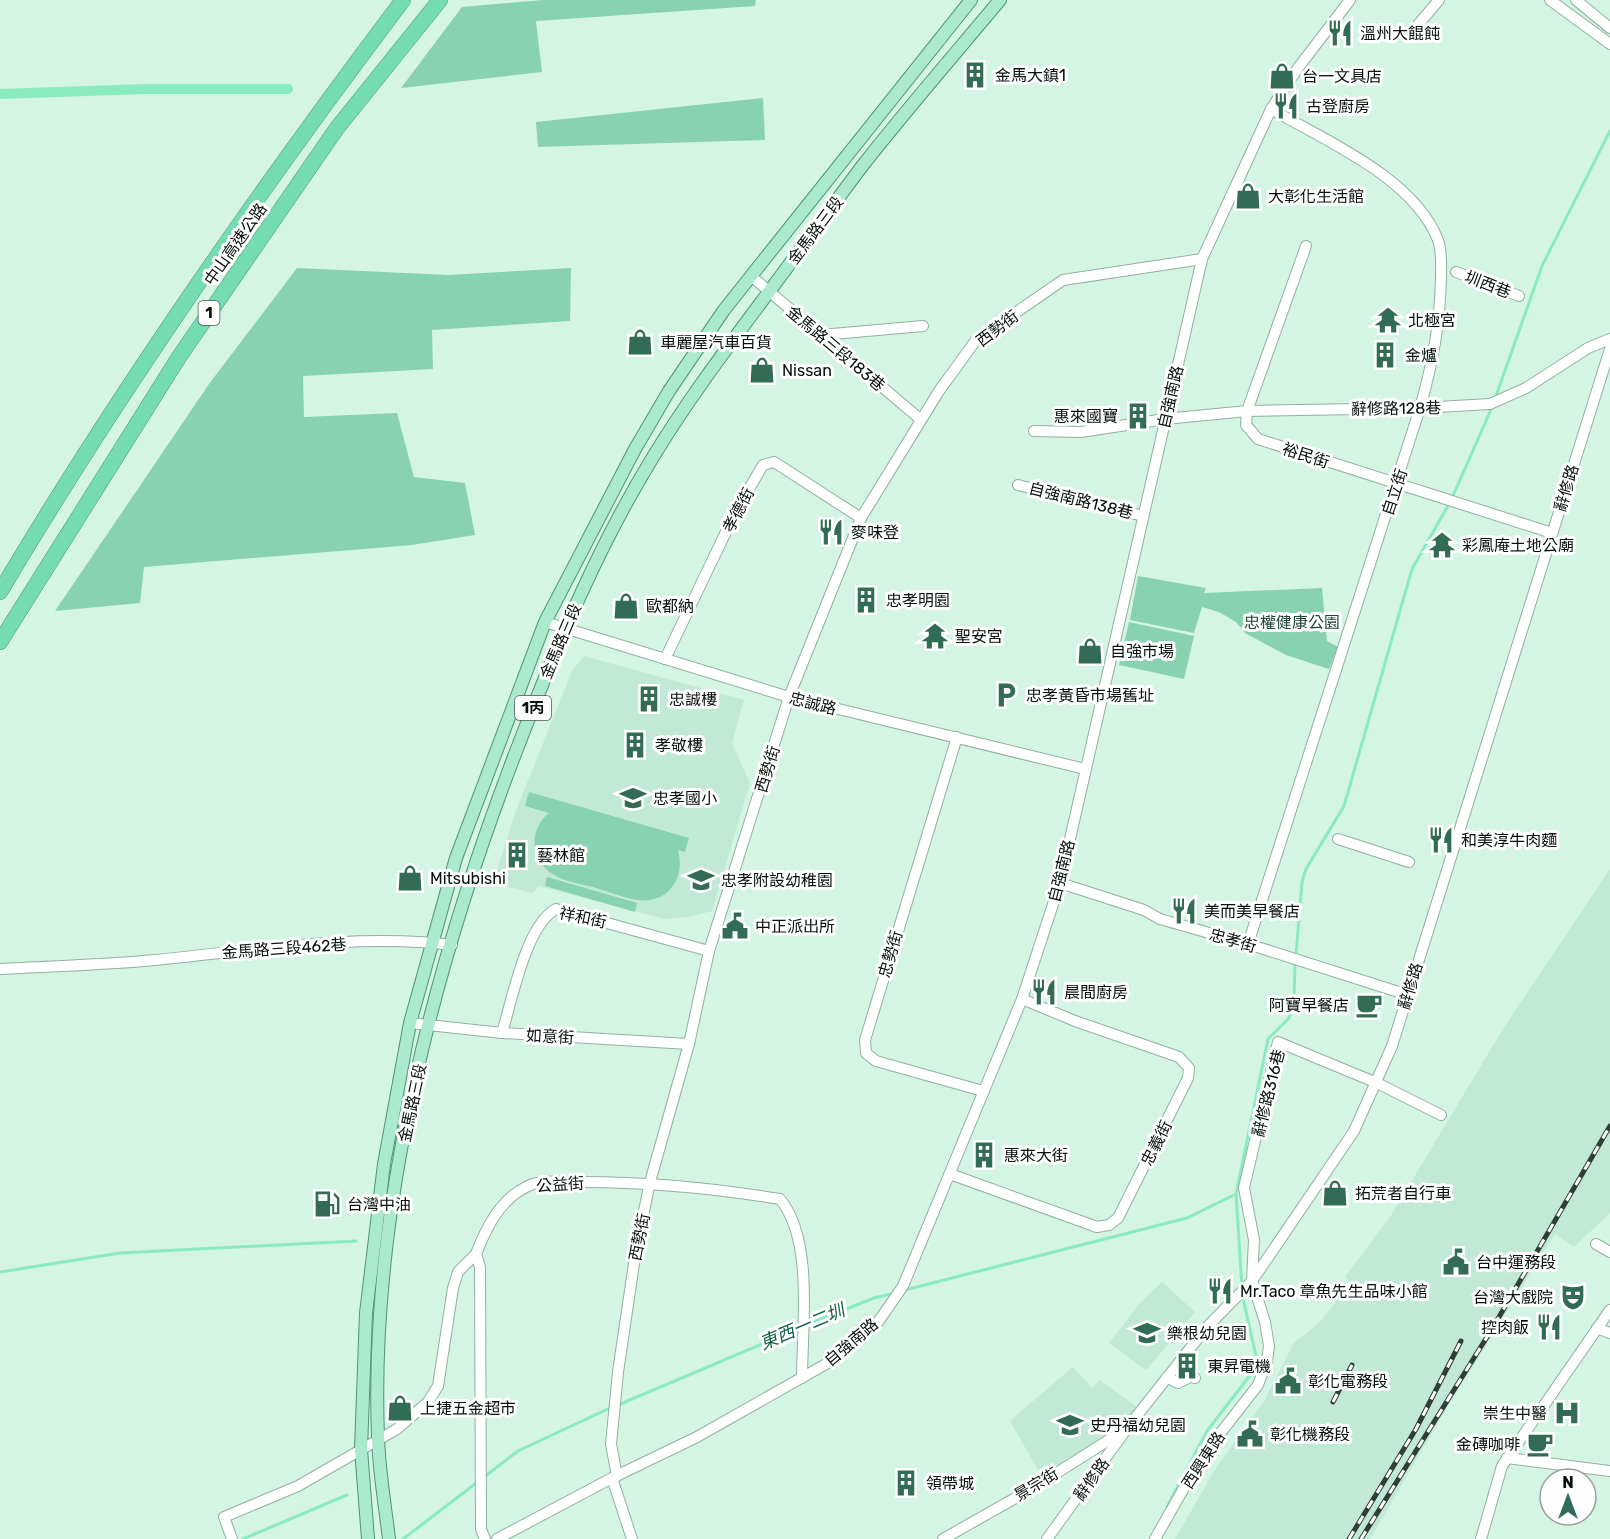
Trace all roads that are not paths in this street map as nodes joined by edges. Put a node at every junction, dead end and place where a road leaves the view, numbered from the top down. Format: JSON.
{"nodes":[{"id":1,"x":403,"y":0,"type":"edge"},
{"id":2,"x":440,"y":0,"type":"edge"},
{"id":3,"x":971,"y":0,"type":"edge"},
{"id":4,"x":1000,"y":0,"type":"edge"},
{"id":5,"x":1350,"y":0,"type":"edge"},
{"id":6,"x":1438,"y":0,"type":"edge"},
{"id":7,"x":1550,"y":0,"type":"edge"},
{"id":8,"x":1576,"y":0,"type":"edge"},
{"id":9,"x":1610,"y":28,"type":"edge"},
{"id":10,"x":1410,"y":34,"type":"dead end"},
{"id":11,"x":1610,"y":44,"type":"edge"},
{"id":12,"x":1271,"y":110,"type":"junction"},
{"id":13,"x":1306,"y":246,"type":"dead end"},
{"id":14,"x":1202,"y":259,"type":"junction"},
{"id":15,"x":1456,"y":272,"type":"dead end"},
{"id":16,"x":751,"y":276,"type":"junction"},
{"id":17,"x":770,"y":292,"type":"junction"},
{"id":18,"x":1520,"y":296,"type":"dead end"},
{"id":19,"x":923,"y":326,"type":"dead end"},
{"id":20,"x":821,"y":335,"type":"junction"},
{"id":21,"x":1610,"y":339,"type":"edge"},
{"id":22,"x":1610,"y":349,"type":"edge"},
{"id":23,"x":1420,"y":408,"type":"junction"},
{"id":24,"x":1247,"y":411,"type":"junction"},
{"id":25,"x":921,"y":419,"type":"junction"},
{"id":26,"x":1165,"y":419,"type":"junction"},
{"id":27,"x":1034,"y":431,"type":"dead end"},
{"id":28,"x":1018,"y":484,"type":"dead end"},
{"id":29,"x":1396,"y":484,"type":"junction"},
{"id":30,"x":1143,"y":516,"type":"junction"},
{"id":31,"x":861,"y":518,"type":"junction"},
{"id":32,"x":1552,"y":533,"type":"junction"},
{"id":33,"x":0,"y":592,"type":"edge"},
{"id":34,"x":545,"y":622,"type":"junction"},
{"id":35,"x":563,"y":630,"type":"junction"},
{"id":36,"x":0,"y":642,"type":"edge"},
{"id":37,"x":665,"y":659,"type":"junction"},
{"id":38,"x":789,"y":697,"type":"junction"},
{"id":39,"x":957,"y":737,"type":"junction"},
{"id":40,"x":1085,"y":769,"type":"junction"},
{"id":41,"x":1338,"y":839,"type":"dead end"},
{"id":42,"x":1409,"y":862,"type":"dead end"},
{"id":43,"x":1060,"y":883,"type":"junction"},
{"id":44,"x":431,"y":942,"type":"junction"},
{"id":45,"x":1248,"y":944,"type":"junction"},
{"id":46,"x":452,"y":945,"type":"junction"},
{"id":47,"x":709,"y":951,"type":"junction"},
{"id":48,"x":0,"y":969,"type":"edge"},
{"id":49,"x":1408,"y":995,"type":"junction"},
{"id":50,"x":1022,"y":999,"type":"junction"},
{"id":51,"x":411,"y":1023,"type":"junction"},
{"id":52,"x":428,"y":1026,"type":"junction"},
{"id":53,"x":501,"y":1033,"type":"junction"},
{"id":54,"x":689,"y":1044,"type":"junction"},
{"id":55,"x":1377,"y":1083,"type":"junction"},
{"id":56,"x":983,"y":1091,"type":"junction"},
{"id":57,"x":1441,"y":1115,"type":"dead end"},
{"id":58,"x":950,"y":1174,"type":"junction"},
{"id":59,"x":650,"y":1182,"type":"junction"},
{"id":60,"x":380,"y":1199,"type":"junction"},
{"id":61,"x":393,"y":1201,"type":"junction"},
{"id":62,"x":1596,"y":1244,"type":"dead end"},
{"id":63,"x":1610,"y":1252,"type":"edge"},
{"id":64,"x":476,"y":1254,"type":"junction"},
{"id":65,"x":1245,"y":1287,"type":"junction"},
{"id":66,"x":1610,"y":1310,"type":"edge"},
{"id":67,"x":1597,"y":1328,"type":"junction"},
{"id":68,"x":1610,"y":1333,"type":"edge"},
{"id":69,"x":1167,"y":1377,"type":"junction"},
{"id":70,"x":802,"y":1378,"type":"junction"},
{"id":71,"x":1195,"y":1378,"type":"dead end"},
{"id":72,"x":1128,"y":1427,"type":"junction"},
{"id":73,"x":378,"y":1441,"type":"junction"},
{"id":74,"x":361,"y":1449,"type":"junction"},
{"id":75,"x":1507,"y":1458,"type":"junction"},
{"id":76,"x":1610,"y":1471,"type":"edge"},
{"id":77,"x":615,"y":1477,"type":"junction"},
{"id":78,"x":231,"y":1538,"type":"edge"},
{"id":79,"x":368,"y":1539,"type":"edge"},
{"id":80,"x":389,"y":1539,"type":"edge"},
{"id":81,"x":485,"y":1539,"type":"edge"},
{"id":82,"x":497,"y":1539,"type":"edge"},
{"id":83,"x":632,"y":1539,"type":"edge"},
{"id":84,"x":943,"y":1539,"type":"edge"},
{"id":85,"x":1047,"y":1539,"type":"edge"},
{"id":86,"x":1155,"y":1539,"type":"edge"},
{"id":87,"x":1481,"y":1539,"type":"edge"}],
"edges":[{"from":1,"to":33,"type":"highway","name":"中山高速公路","number":"1"},
{"from":2,"to":36,"type":"highway","name":"中山高速公路","number":"1"},
{"from":3,"to":16,"type":"main road","name":"金馬路三段","number":"1丙"},
{"from":4,"to":17,"type":"main road","name":"金馬路三段","number":"1丙"},
{"from":5,"to":12,"type":"street","name":"自強南路"},
{"from":6,"to":10,"type":"street"},
{"from":7,"to":11,"type":"street"},
{"from":8,"to":9,"type":"street"},
{"from":12,"to":14,"type":"street","name":"自強南路"},
{"from":12,"to":23,"type":"street","name":"自立街"},
{"from":13,"to":24,"type":"street"},
{"from":14,"to":25,"type":"street","name":"西勢街"},
{"from":14,"to":26,"type":"street","name":"自強南路"},
{"from":15,"to":18,"type":"street","name":"圳西巷"},
{"from":16,"to":17,"type":"street","name":"金馬路三段183巷"},
{"from":16,"to":34,"type":"main road","name":"金馬路三段","number":"1丙"},
{"from":17,"to":20,"type":"street","name":"金馬路三段183巷"},
{"from":17,"to":35,"type":"main road","name":"金馬路三段","number":"1丙"},
{"from":19,"to":20,"type":"street"},
{"from":20,"to":25,"type":"street","name":"金馬路三段183巷"},
{"from":21,"to":23,"type":"street","name":"辭修路128巷"},
{"from":22,"to":32,"type":"street","name":"辭修路"},
{"from":23,"to":24,"type":"street","name":"辭修路128巷"},
{"from":23,"to":29,"type":"street","name":"自立街"},
{"from":24,"to":26,"type":"street","name":"辭修路128巷"},
{"from":24,"to":29,"type":"street","name":"裕民街"},
{"from":25,"to":31,"type":"street","name":"西勢街"},
{"from":26,"to":27,"type":"street","name":"辭修路128巷"},
{"from":26,"to":30,"type":"street","name":"自強南路"},
{"from":28,"to":30,"type":"street","name":"自強南路138巷"},
{"from":29,"to":32,"type":"street","name":"裕民街"},
{"from":29,"to":45,"type":"street","name":"自立街"},
{"from":30,"to":40,"type":"street","name":"自強南路"},
{"from":31,"to":37,"type":"street","name":"孝德街"},
{"from":31,"to":38,"type":"street","name":"西勢街"},
{"from":32,"to":49,"type":"street","name":"辭修路"},
{"from":34,"to":35,"type":"street","name":"忠誠路"},
{"from":34,"to":44,"type":"main road","name":"金馬路三段","number":"1丙"},
{"from":35,"to":37,"type":"street","name":"忠誠路"},
{"from":35,"to":46,"type":"main road","name":"金馬路三段","number":"1丙"},
{"from":37,"to":38,"type":"street","name":"忠誠路"},
{"from":38,"to":39,"type":"street","name":"忠誠路"},
{"from":38,"to":47,"type":"street","name":"西勢街"},
{"from":39,"to":40,"type":"street","name":"忠誠路"},
{"from":39,"to":56,"type":"street","name":"忠勢街"},
{"from":40,"to":43,"type":"street","name":"自強南路"},
{"from":41,"to":42,"type":"street"},
{"from":43,"to":45,"type":"street","name":"忠孝街"},
{"from":43,"to":50,"type":"street","name":"自強南路"},
{"from":44,"to":46,"type":"street","name":"金馬路三段462巷"},
{"from":44,"to":48,"type":"street","name":"金馬路三段462巷"},
{"from":44,"to":51,"type":"main road","name":"金馬路三段","number":"1丙"},
{"from":45,"to":49,"type":"street","name":"忠孝街"},
{"from":46,"to":52,"type":"main road","name":"金馬路三段","number":"1丙"},
{"from":47,"to":53,"type":"street","name":"祥和街"},
{"from":47,"to":54,"type":"street","name":"西勢街"},
{"from":49,"to":55,"type":"street","name":"辭修路"},
{"from":50,"to":56,"type":"street","name":"自強南路"},
{"from":50,"to":58,"type":"street","name":"忠義街"},
{"from":51,"to":52,"type":"street","name":"如意街"},
{"from":51,"to":60,"type":"main road","name":"金馬路三段","number":"1丙"},
{"from":52,"to":53,"type":"street","name":"如意街"},
{"from":52,"to":61,"type":"main road","name":"金馬路三段","number":"1丙"},
{"from":53,"to":54,"type":"street","name":"如意街"},
{"from":54,"to":59,"type":"street","name":"西勢街"},
{"from":55,"to":57,"type":"street","name":"辭修路316巷"},
{"from":55,"to":65,"type":"street","name":"辭修路"},
{"from":55,"to":65,"type":"street","name":"辭修路316巷"},
{"from":56,"to":58,"type":"street","name":"自強南路"},
{"from":58,"to":70,"type":"street","name":"自強南路"},
{"from":59,"to":64,"type":"street","name":"公益街"},
{"from":59,"to":70,"type":"street","name":"公益街"},
{"from":59,"to":77,"type":"street","name":"西勢街"},
{"from":60,"to":61,"type":"main road"},
{"from":60,"to":74,"type":"main road","name":"金馬路三段","number":"1丙"},
{"from":61,"to":73,"type":"main road","name":"金馬路三段","number":"1丙"},
{"from":62,"to":63,"type":"street"},
{"from":64,"to":73,"type":"street","name":"公益街"},
{"from":64,"to":81,"type":"street"},
{"from":65,"to":69,"type":"street","name":"辭修路"},
{"from":65,"to":86,"type":"street","name":"西興東路"},
{"from":66,"to":67,"type":"street"},
{"from":67,"to":68,"type":"street"},
{"from":67,"to":75,"type":"street"},
{"from":69,"to":71,"type":"street"},
{"from":69,"to":72,"type":"street","name":"辭修路"},
{"from":70,"to":77,"type":"street","name":"自強南路"},
{"from":72,"to":84,"type":"street","name":"景宗街"},
{"from":72,"to":85,"type":"street","name":"辭修路"},
{"from":73,"to":74,"type":"street","name":"公益街"},
{"from":73,"to":80,"type":"main road","name":"金馬路三段","number":"1丙"},
{"from":74,"to":78,"type":"street","name":"公益街"},
{"from":74,"to":79,"type":"main road","name":"金馬路三段","number":"1丙"},
{"from":75,"to":76,"type":"street"},
{"from":75,"to":87,"type":"street"},
{"from":77,"to":82,"type":"street","name":"自強南路"},
{"from":77,"to":83,"type":"street","name":"西勢街"}]}
